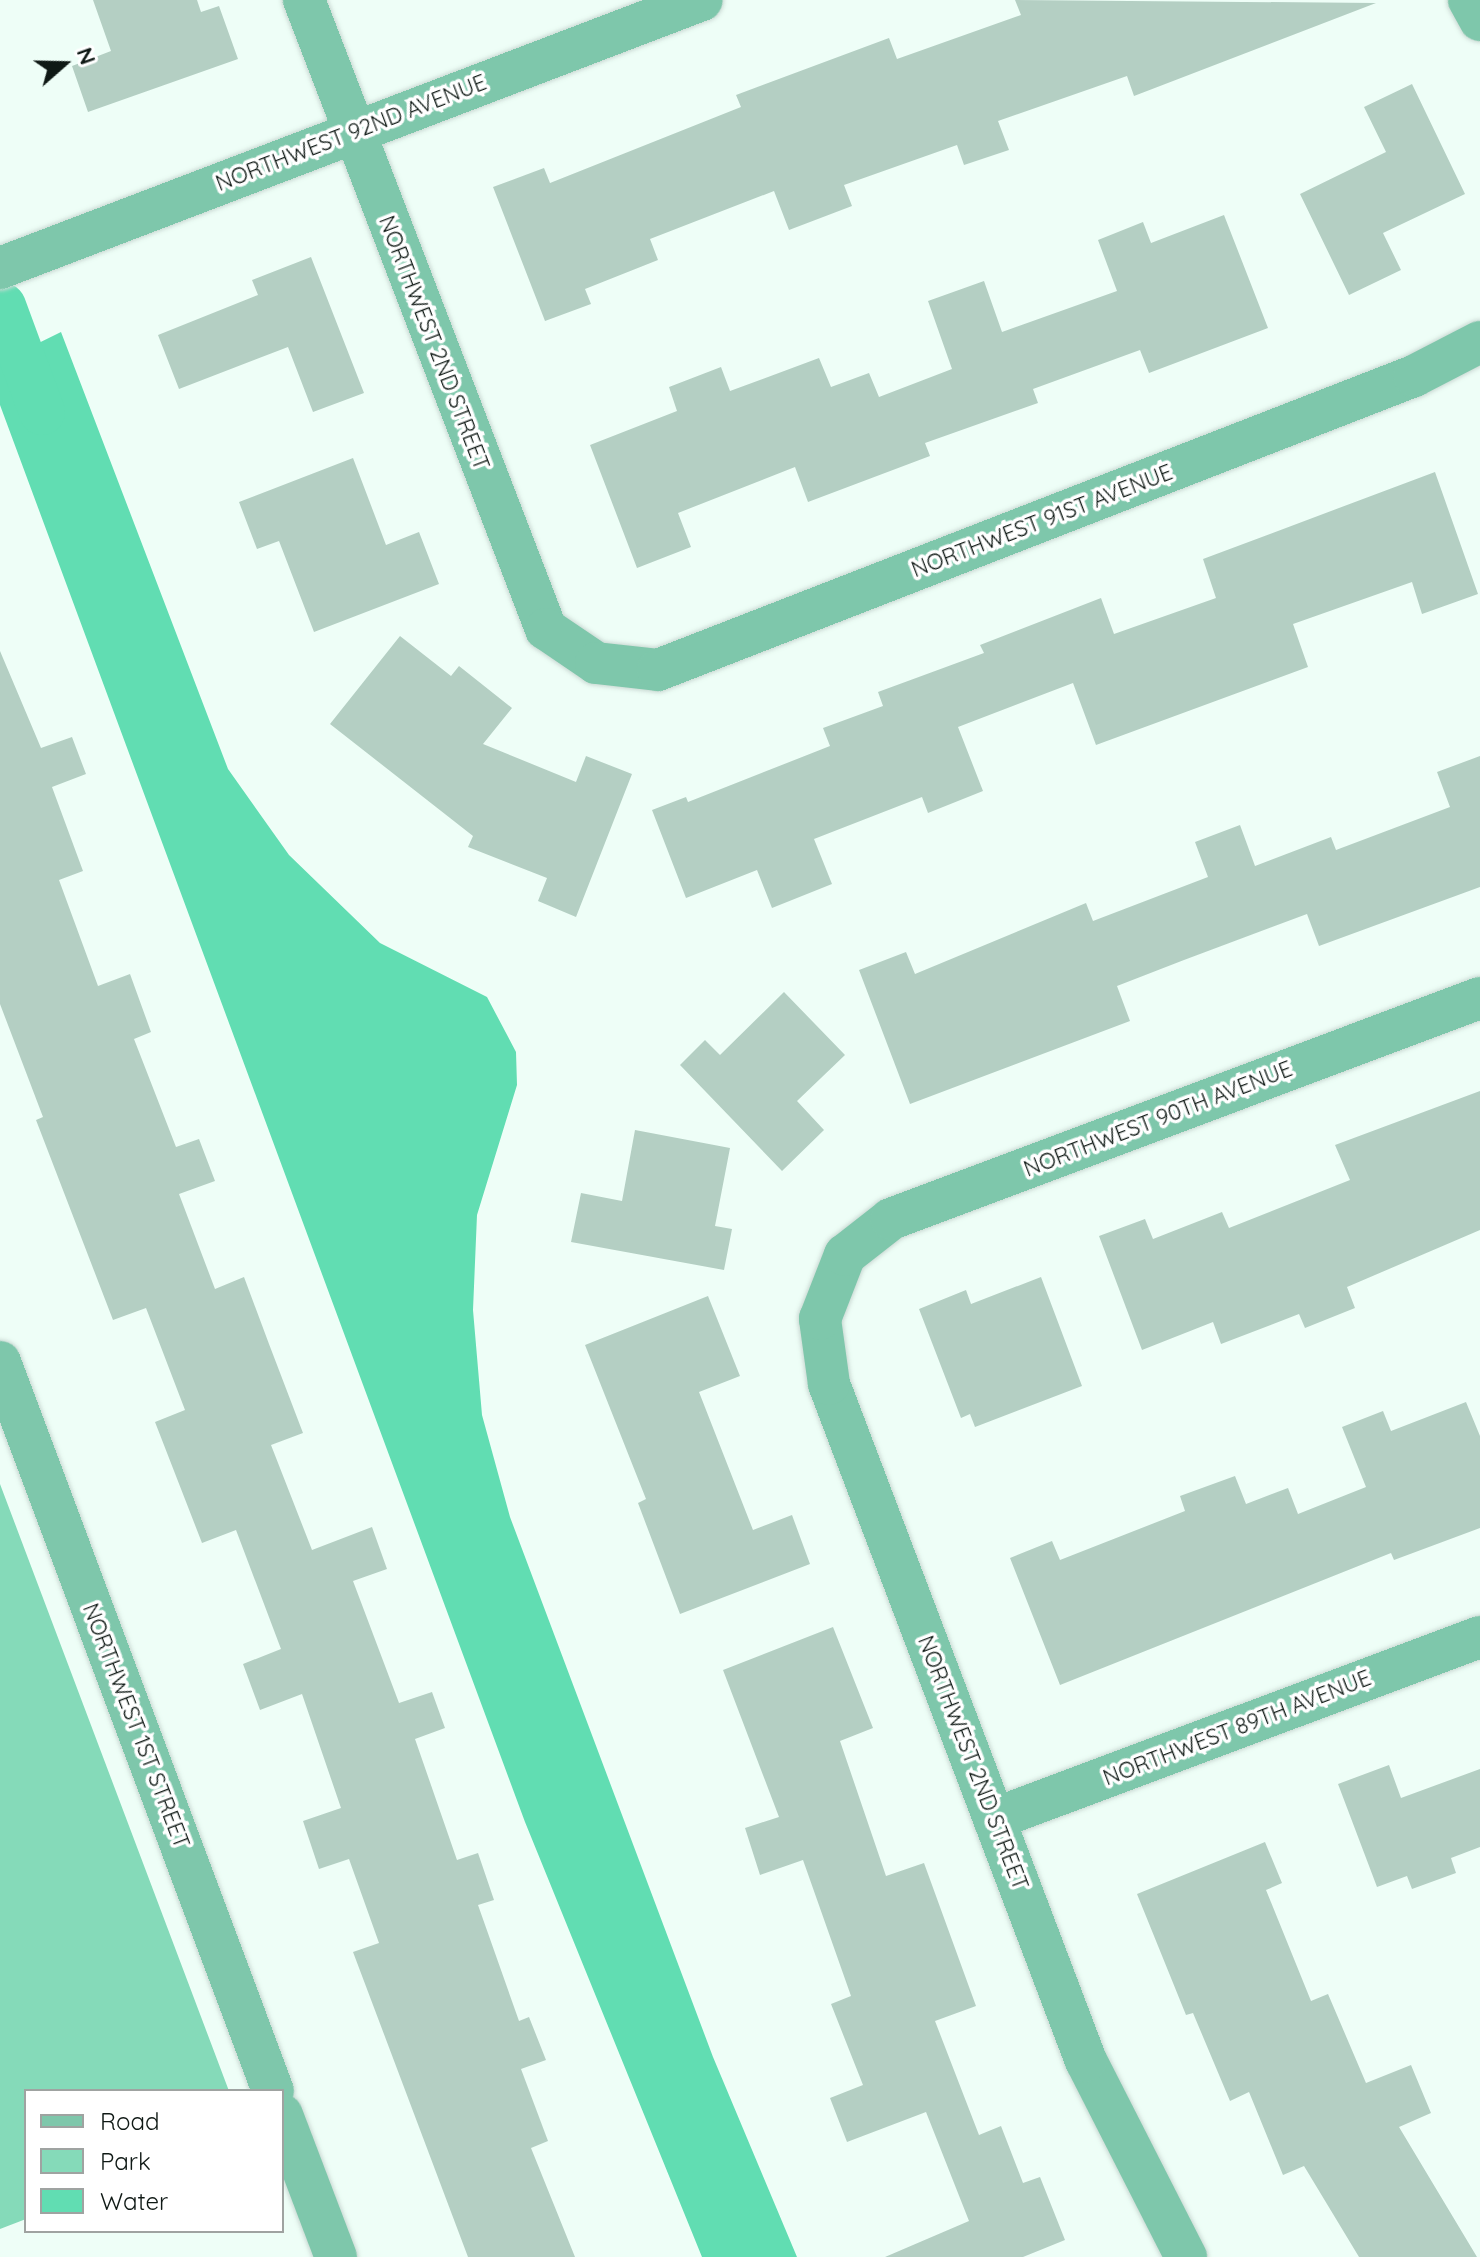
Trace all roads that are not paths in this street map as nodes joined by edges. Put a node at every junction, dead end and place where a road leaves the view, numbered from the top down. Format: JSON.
{"nodes":[{"id":1,"x":304,"y":0,"type":"edge"},
{"id":2,"x":702,"y":0,"type":"edge"},
{"id":3,"x":1469,"y":0,"type":"edge"},
{"id":4,"x":1480,"y":20,"type":"edge"},
{"id":5,"x":351,"y":133,"type":"junction"},
{"id":6,"x":0,"y":268,"type":"edge"},
{"id":7,"x":1480,"y":342,"type":"edge"},
{"id":8,"x":596,"y":663,"type":"joint"},
{"id":9,"x":1480,"y":998,"type":"edge"},
{"id":10,"x":845,"y":1255,"type":"joint"},
{"id":11,"x":0,"y":1362,"type":"edge"},
{"id":12,"x":1480,"y":1637,"type":"edge"},
{"id":13,"x":994,"y":1819,"type":"junction"},
{"id":14,"x":272,"y":2089,"type":"edge"},
{"id":15,"x":284,"y":2120,"type":"edge"},
{"id":16,"x":336,"y":2257,"type":"edge"},
{"id":17,"x":1186,"y":2257,"type":"edge"}],
"edges":[{"from":1,"to":5,"type":"street","name":"NORTHWEST 2ND STREET"},
{"from":2,"to":5,"type":"street","name":"NORTHWEST 92ND AVENUE"},
{"from":3,"to":4,"type":"street"},
{"from":5,"to":6,"type":"street","name":"NORTHWEST 92ND AVENUE"},
{"from":5,"to":8,"type":"street","name":"NORTHWEST 2ND STREET"},
{"from":7,"to":8,"type":"street","name":"NORTHWEST 91ST AVENUE"},
{"from":9,"to":10,"type":"street","name":"NORTHWEST 90TH AVENUE"},
{"from":10,"to":13,"type":"street","name":"NORTHWEST 2ND STREET"},
{"from":11,"to":14,"type":"street","name":"NORTHWEST 1ST STREET"},
{"from":12,"to":13,"type":"street","name":"NORTHWEST 89TH AVENUE"},
{"from":13,"to":17,"type":"street","name":"NORTHWEST 2ND STREET"},
{"from":15,"to":16,"type":"street"}]}
